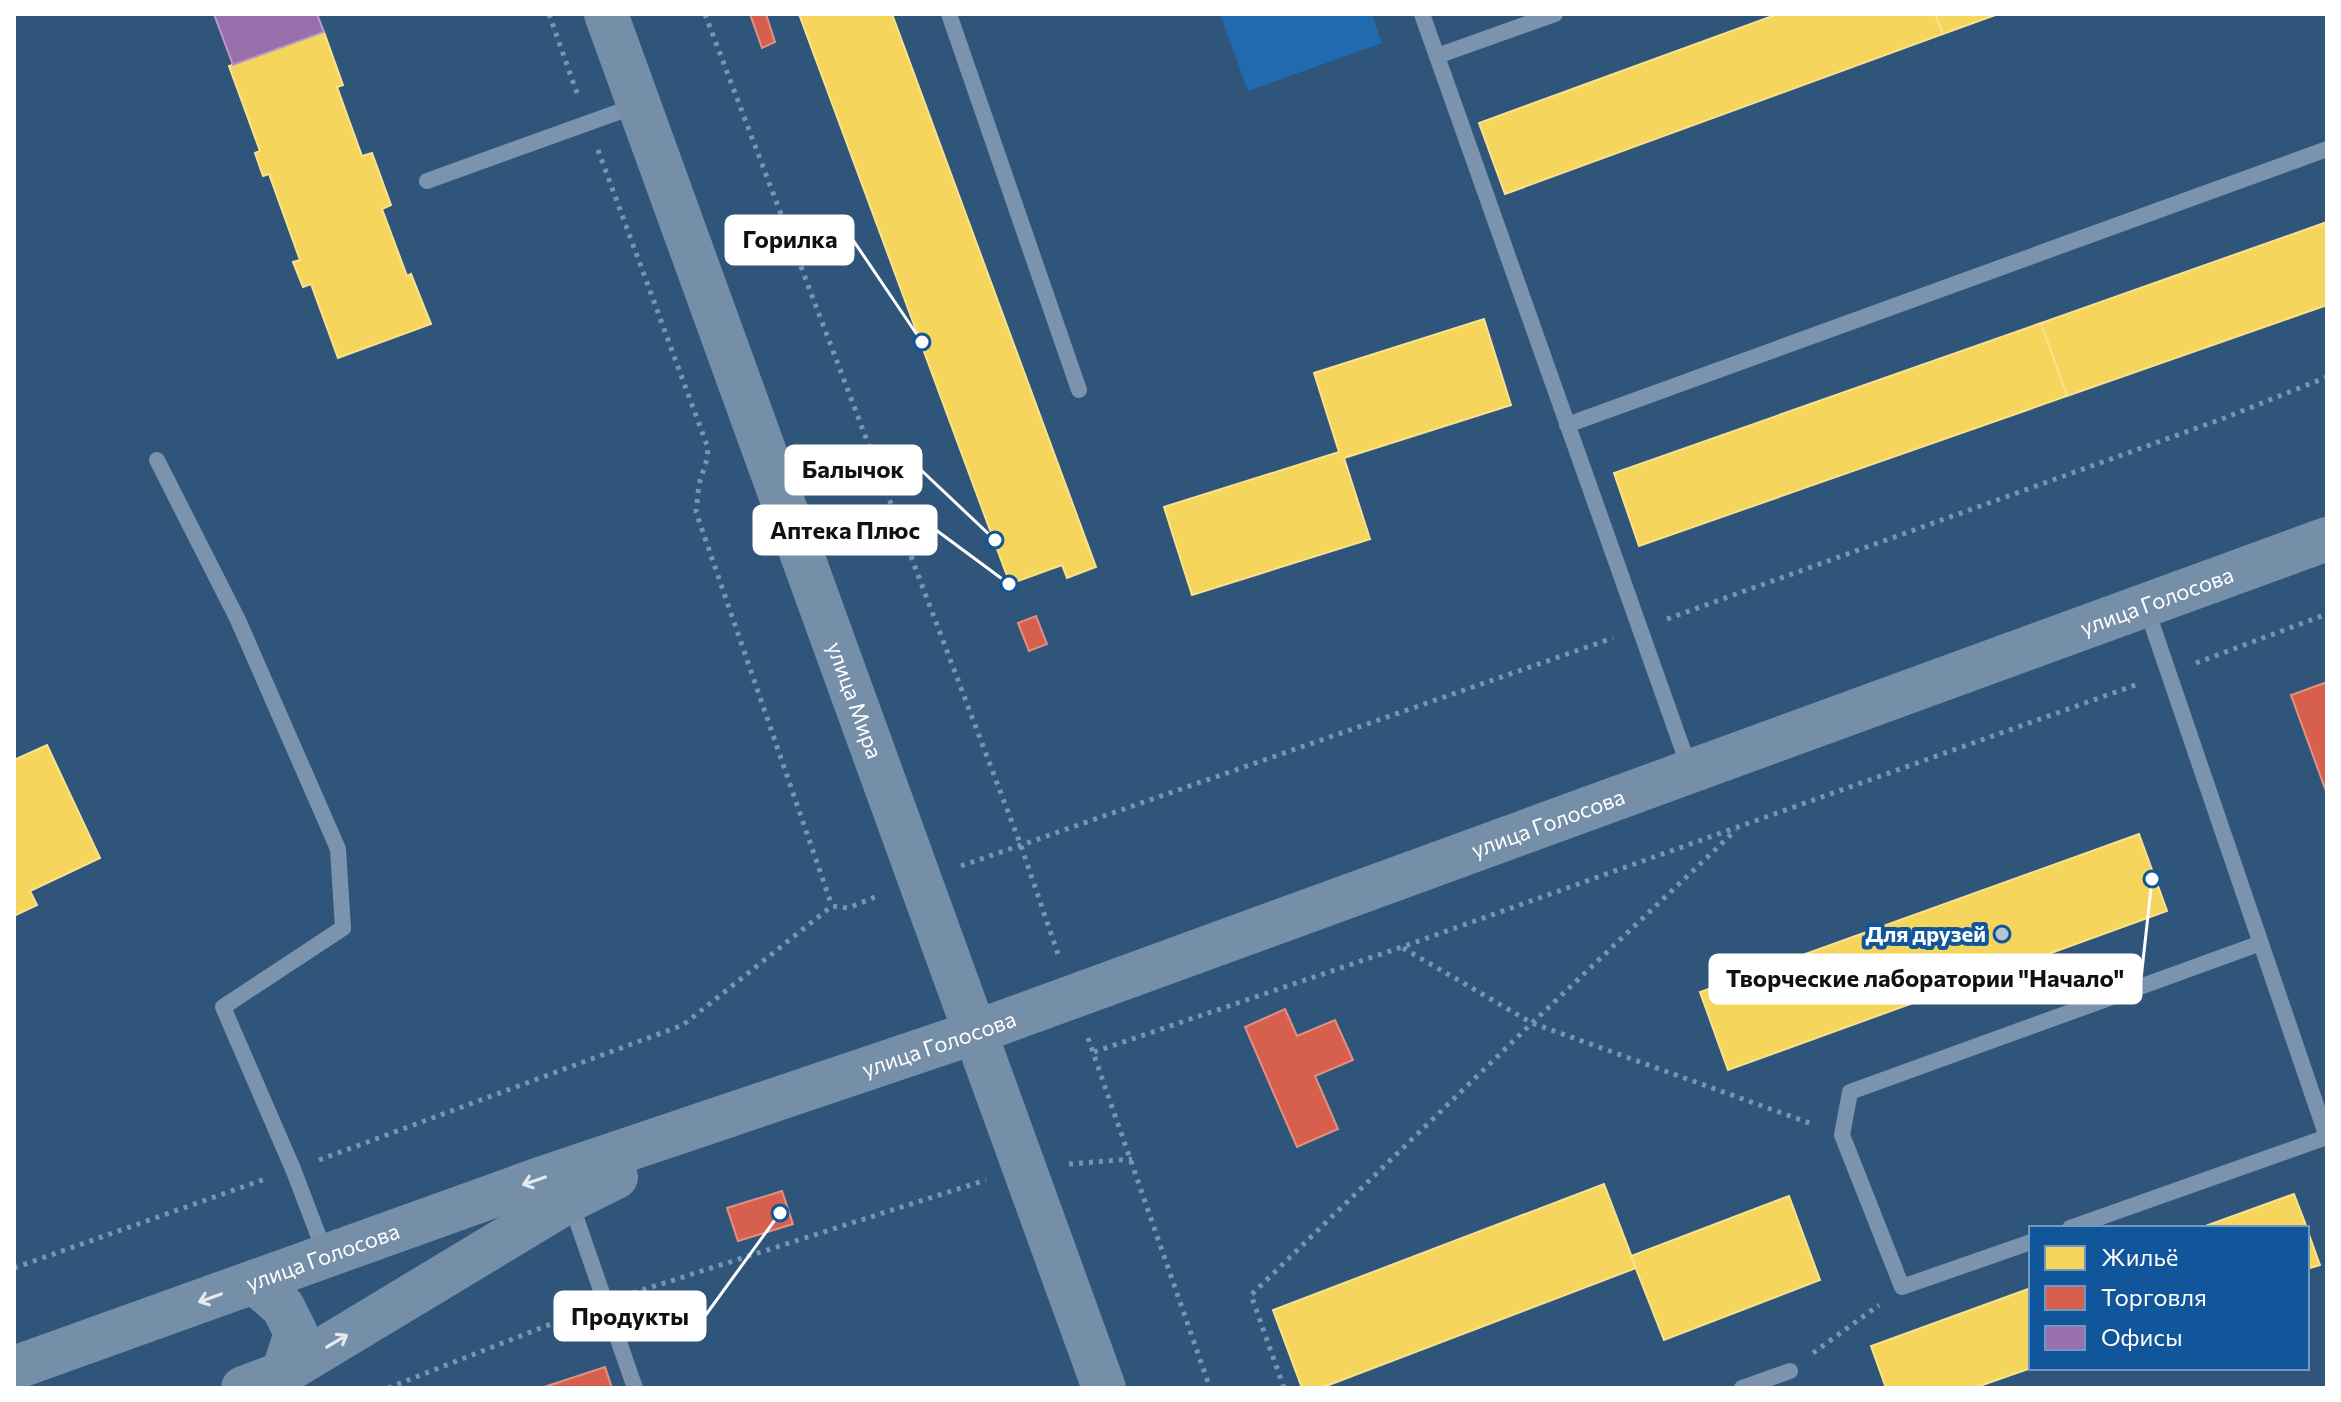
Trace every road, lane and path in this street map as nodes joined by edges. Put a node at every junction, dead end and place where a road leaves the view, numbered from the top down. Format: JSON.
{"nodes":[{"id":1,"x":549,"y":14,"type":"edge"},
{"id":2,"x":606,"y":14,"type":"edge"},
{"id":3,"x":705,"y":14,"type":"edge"},
{"id":4,"x":949,"y":14,"type":"edge"},
{"id":5,"x":1422,"y":14,"type":"edge"},
{"id":6,"x":1555,"y":14,"type":"edge"},
{"id":7,"x":1437,"y":56,"type":"junction"},
{"id":8,"x":639,"y":104,"type":"junction"},
{"id":9,"x":588,"y":123,"type":"junction"},
{"id":10,"x":2327,"y":149,"type":"edge"},
{"id":11,"x":427,"y":181,"type":"dead end"},
{"id":12,"x":1079,"y":390,"type":"dead end"},
{"id":13,"x":1567,"y":425,"type":"junction"},
{"id":14,"x":157,"y":460,"type":"dead end"},
{"id":15,"x":2327,"y":539,"type":"edge"},
{"id":16,"x":2146,"y":605,"type":"junction"},
{"id":17,"x":2327,"y":614,"type":"edge"},
{"id":18,"x":2169,"y":673,"type":"junction"},
{"id":19,"x":1690,"y":772,"type":"junction"},
{"id":20,"x":1739,"y":827,"type":"junction"},
{"id":21,"x":921,"y":879,"type":"junction"},
{"id":22,"x":832,"y":906,"type":"junction"},
{"id":23,"x":2261,"y":943,"type":"junction"},
{"id":24,"x":1402,"y":947,"type":"junction"},
{"id":25,"x":1073,"y":997,"type":"junction"},
{"id":26,"x":1532,"y":1023,"type":"junction"},
{"id":27,"x":976,"y":1032,"type":"junction"},
{"id":28,"x":1094,"y":1052,"type":"junction"},
{"id":29,"x":767,"y":1102,"type":"junction"},
{"id":30,"x":1842,"y":1135,"type":"junction"},
{"id":31,"x":1132,"y":1159,"type":"junction"},
{"id":32,"x":1025,"y":1167,"type":"junction"},
{"id":33,"x":293,"y":1169,"type":"junction"},
{"id":34,"x":570,"y":1200,"type":"junction"},
{"id":35,"x":2076,"y":1226,"type":"edge"},
{"id":36,"x":2029,"y":1243,"type":"edge"},
{"id":37,"x":325,"y":1255,"type":"junction"},
{"id":38,"x":14,"y":1268,"type":"edge"},
{"id":39,"x":254,"y":1282,"type":"junction"},
{"id":40,"x":1902,"y":1287,"type":"junction"},
{"id":41,"x":606,"y":1302,"type":"junction"},
{"id":42,"x":14,"y":1368,"type":"edge"},
{"id":43,"x":1790,"y":1371,"type":"joint"},
{"id":44,"x":283,"y":1373,"type":"junction"},
{"id":45,"x":1759,"y":1385,"type":"edge"},
{"id":46,"x":243,"y":1388,"type":"edge"},
{"id":47,"x":388,"y":1388,"type":"edge"},
{"id":48,"x":635,"y":1388,"type":"edge"},
{"id":49,"x":1104,"y":1388,"type":"edge"},
{"id":50,"x":1210,"y":1388,"type":"edge"},
{"id":51,"x":1284,"y":1388,"type":"edge"},
{"id":52,"x":1742,"y":1388,"type":"edge"}],
"edges":[{"from":1,"to":9,"type":"path"},
{"from":2,"to":8,"type":"main road","name":"улица Мира"},
{"from":3,"to":25,"type":"path"},
{"from":4,"to":12,"type":"lane"},
{"from":5,"to":7,"type":"lane"},
{"from":6,"to":7,"type":"lane"},
{"from":7,"to":13,"type":"lane"},
{"from":8,"to":9,"type":"lane"},
{"from":8,"to":21,"type":"main road","name":"улица Мира"},
{"from":9,"to":11,"type":"lane"},
{"from":9,"to":22,"type":"path"},
{"from":10,"to":13,"type":"lane"},
{"from":13,"to":19,"type":"lane"},
{"from":14,"to":33,"type":"lane"},
{"from":15,"to":16,"type":"main road","name":"улица Голосова"},
{"from":16,"to":18,"type":"lane"},
{"from":16,"to":19,"type":"main road","name":"улица Голосова"},
{"from":17,"to":18,"type":"path"},
{"from":18,"to":20,"type":"path"},
{"from":18,"to":23,"type":"lane"},
{"from":19,"to":25,"type":"main road","name":"улица Голосова"},
{"from":20,"to":24,"type":"path"},
{"from":20,"to":26,"type":"path"},
{"from":21,"to":22,"type":"path"},
{"from":21,"to":27,"type":"main road","name":"улица Мира"},
{"from":22,"to":33,"type":"path"},
{"from":23,"to":30,"type":"lane"},
{"from":23,"to":35,"type":"lane"},
{"from":24,"to":26,"type":"path"},
{"from":24,"to":28,"type":"path"},
{"from":25,"to":27,"type":"main road","name":"улица Голосова"},
{"from":25,"to":28,"type":"path"},
{"from":26,"to":30,"type":"path"},
{"from":26,"to":51,"type":"path"},
{"from":27,"to":29,"type":"main road","name":"улица Голосова"},
{"from":27,"to":32,"type":"main road","name":"улица Мира"},
{"from":28,"to":31,"type":"path"},
{"from":29,"to":34,"type":"main road","name":"улица Голосова"},
{"from":29,"to":37,"type":"main road","name":"улица Голосова","one_way":true},
{"from":30,"to":40,"type":"lane"},
{"from":31,"to":32,"type":"path"},
{"from":31,"to":50,"type":"path"},
{"from":32,"to":41,"type":"path"},
{"from":32,"to":49,"type":"main road","name":"улица Мира"},
{"from":33,"to":37,"type":"lane"},
{"from":33,"to":38,"type":"path"},
{"from":34,"to":41,"type":"lane"},
{"from":44,"to":34,"type":"main road","name":"улица Голосова","one_way":true},
{"from":36,"to":40,"type":"lane"},
{"from":37,"to":39,"type":"main road","name":"улица Голосова"},
{"from":39,"to":42,"type":"main road","name":"улица Голосова","one_way":true},
{"from":39,"to":44,"type":"main road"},
{"from":40,"to":43,"type":"path"},
{"from":41,"to":47,"type":"path"},
{"from":41,"to":48,"type":"lane"},
{"from":43,"to":45,"type":"lane"},
{"from":44,"to":46,"type":"main road","name":"улица Голосова"},
{"from":45,"to":52,"type":"lane"}]}
